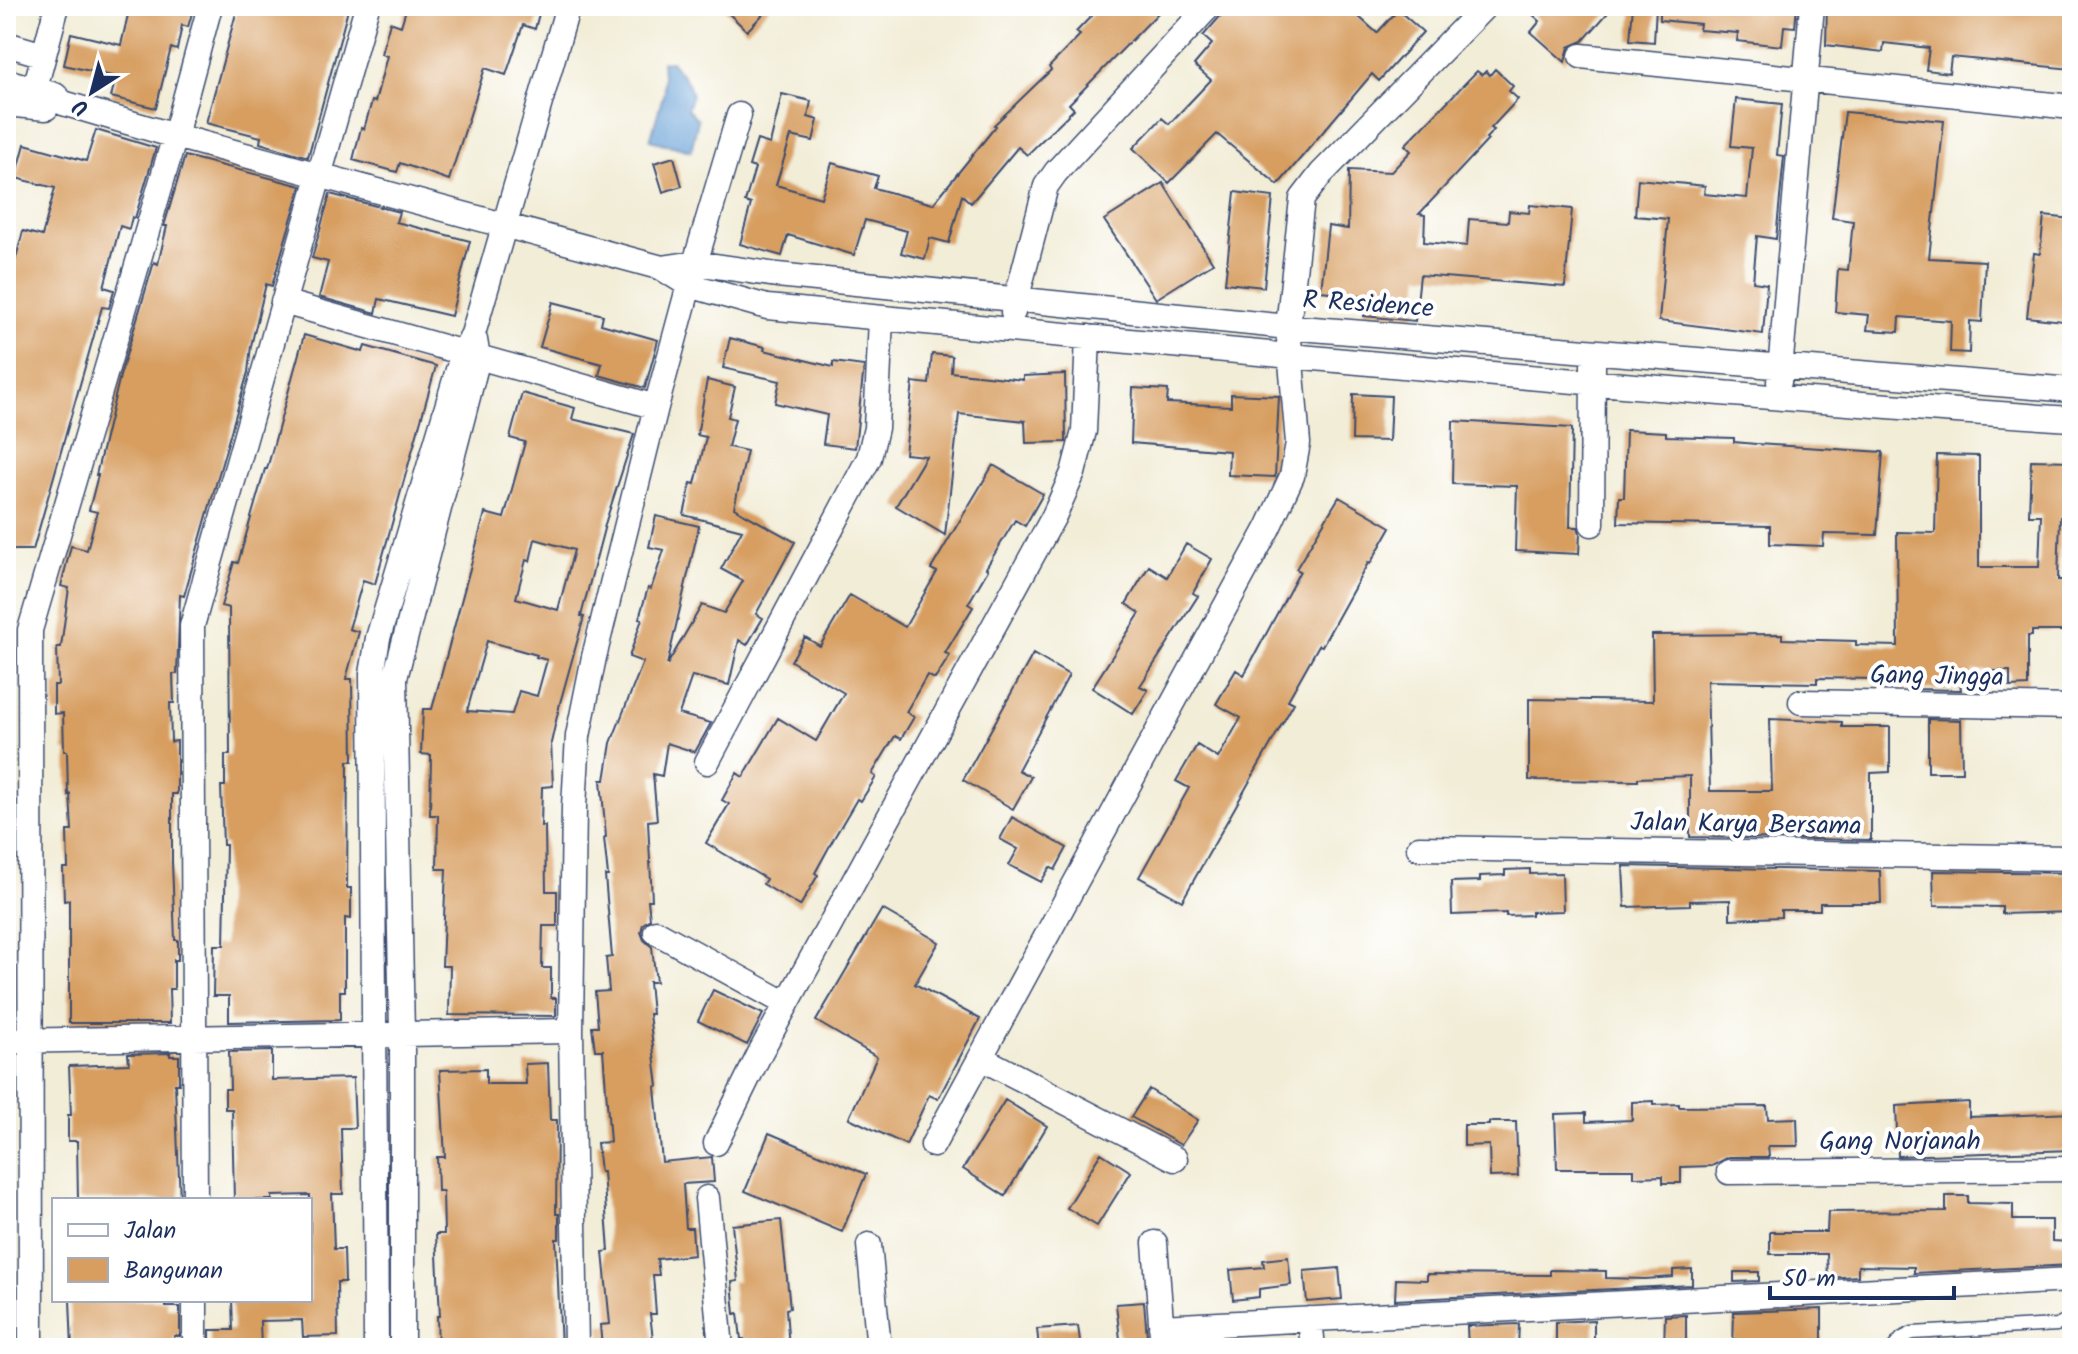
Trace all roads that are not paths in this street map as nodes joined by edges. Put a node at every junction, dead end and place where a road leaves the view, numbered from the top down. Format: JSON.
{"nodes":[{"id":1,"x":57,"y":6,"type":"edge"},
{"id":2,"x":210,"y":6,"type":"edge"},
{"id":3,"x":367,"y":6,"type":"edge"},
{"id":4,"x":568,"y":6,"type":"edge"},
{"id":5,"x":1209,"y":6,"type":"edge"},
{"id":6,"x":1485,"y":6,"type":"edge"},
{"id":7,"x":1812,"y":6,"type":"edge"},
{"id":8,"x":6,"y":44,"type":"edge"},
{"id":9,"x":44,"y":55,"type":"junction"},
{"id":10,"x":1581,"y":56,"type":"dead end"},
{"id":11,"x":1806,"y":80,"type":"junction"},
{"id":12,"x":6,"y":81,"type":"edge"},
{"id":13,"x":33,"y":97,"type":"junction"},
{"id":14,"x":6,"y":104,"type":"edge"},
{"id":15,"x":2072,"y":107,"type":"edge"},
{"id":16,"x":739,"y":115,"type":"dead end"},
{"id":17,"x":175,"y":136,"type":"junction"},
{"id":18,"x":318,"y":175,"type":"junction"},
{"id":19,"x":505,"y":225,"type":"junction"},
{"id":20,"x":692,"y":274,"type":"junction"},
{"id":21,"x":1014,"y":299,"type":"junction"},
{"id":22,"x":283,"y":302,"type":"junction"},
{"id":23,"x":881,"y":318,"type":"junction"},
{"id":24,"x":1288,"y":327,"type":"junction"},
{"id":25,"x":1011,"y":330,"type":"junction"},
{"id":26,"x":1088,"y":337,"type":"junction"},
{"id":27,"x":471,"y":348,"type":"junction"},
{"id":28,"x":1593,"y":351,"type":"junction"},
{"id":29,"x":1292,"y":358,"type":"junction"},
{"id":30,"x":1780,"y":367,"type":"junction"},
{"id":31,"x":1593,"y":381,"type":"junction"},
{"id":32,"x":2012,"y":386,"type":"junction"},
{"id":33,"x":2072,"y":390,"type":"edge"},
{"id":34,"x":1779,"y":398,"type":"junction"},
{"id":35,"x":656,"y":407,"type":"junction"},
{"id":36,"x":2015,"y":415,"type":"junction"},
{"id":37,"x":2072,"y":419,"type":"edge"},
{"id":38,"x":1592,"y":524,"type":"dead end"},
{"id":39,"x":18,"y":629,"type":"edge"},
{"id":40,"x":378,"y":638,"type":"junction"},
{"id":41,"x":404,"y":647,"type":"junction"},
{"id":42,"x":1801,"y":702,"type":"dead end"},
{"id":43,"x":2072,"y":707,"type":"edge"},
{"id":44,"x":707,"y":762,"type":"dead end"},
{"id":45,"x":1419,"y":848,"type":"dead end"},
{"id":46,"x":2072,"y":858,"type":"edge"},
{"id":47,"x":656,"y":932,"type":"dead end"},
{"id":48,"x":787,"y":1004,"type":"junction"},
{"id":49,"x":571,"y":1031,"type":"junction"},
{"id":50,"x":402,"y":1034,"type":"junction"},
{"id":51,"x":376,"y":1035,"type":"junction"},
{"id":52,"x":195,"y":1038,"type":"junction"},
{"id":53,"x":17,"y":1041,"type":"edge"},
{"id":54,"x":981,"y":1058,"type":"junction"},
{"id":55,"x":716,"y":1143,"type":"dead end"},
{"id":56,"x":933,"y":1145,"type":"dead end"},
{"id":57,"x":1175,"y":1159,"type":"dead end"},
{"id":58,"x":2072,"y":1169,"type":"edge"},
{"id":59,"x":1729,"y":1172,"type":"dead end"},
{"id":60,"x":195,"y":1198,"type":"edge"},
{"id":61,"x":707,"y":1198,"type":"dead end"},
{"id":62,"x":18,"y":1204,"type":"edge"},
{"id":63,"x":1155,"y":1243,"type":"dead end"},
{"id":64,"x":869,"y":1245,"type":"dead end"},
{"id":65,"x":402,"y":1276,"type":"junction"},
{"id":66,"x":376,"y":1278,"type":"junction"},
{"id":67,"x":2072,"y":1280,"type":"edge"},
{"id":68,"x":195,"y":1302,"type":"edge"},
{"id":69,"x":2072,"y":1317,"type":"edge"},
{"id":70,"x":1310,"y":1319,"type":"junction"},
{"id":71,"x":1162,"y":1337,"type":"edge"},
{"id":72,"x":31,"y":1348,"type":"edge"},
{"id":73,"x":195,"y":1348,"type":"edge"},
{"id":74,"x":376,"y":1348,"type":"edge"},
{"id":75,"x":402,"y":1348,"type":"edge"},
{"id":76,"x":576,"y":1348,"type":"edge"},
{"id":77,"x":721,"y":1348,"type":"edge"},
{"id":78,"x":879,"y":1348,"type":"edge"},
{"id":79,"x":1313,"y":1348,"type":"edge"},
{"id":80,"x":1893,"y":1348,"type":"edge"}],
"edges":[{"from":1,"to":9,"type":"street"},
{"from":2,"to":17,"type":"street"},
{"from":3,"to":18,"type":"street"},
{"from":4,"to":19,"type":"street"},
{"from":5,"to":21,"type":"street"},
{"from":6,"to":24,"type":"street"},
{"from":7,"to":11,"type":"street"},
{"from":8,"to":9,"type":"street"},
{"from":9,"to":13,"type":"street"},
{"from":10,"to":11,"type":"street"},
{"from":11,"to":15,"type":"street"},
{"from":11,"to":30,"type":"street"},
{"from":12,"to":13,"type":"street"},
{"from":13,"to":14,"type":"street"},
{"from":13,"to":17,"type":"street"},
{"from":16,"to":20,"type":"street"},
{"from":17,"to":18,"type":"street"},
{"from":17,"to":39,"type":"street"},
{"from":18,"to":19,"type":"street"},
{"from":18,"to":22,"type":"street"},
{"from":19,"to":20,"type":"street"},
{"from":19,"to":27,"type":"street"},
{"from":20,"to":21,"type":"street","name":"R Residence"},
{"from":20,"to":23,"type":"street"},
{"from":20,"to":35,"type":"street"},
{"from":21,"to":24,"type":"street","name":"R Residence"},
{"from":21,"to":25,"type":"street"},
{"from":22,"to":27,"type":"street"},
{"from":22,"to":52,"type":"street"},
{"from":23,"to":25,"type":"street"},
{"from":23,"to":44,"type":"street"},
{"from":24,"to":28,"type":"street","name":"R Residence"},
{"from":24,"to":29,"type":"street"},
{"from":25,"to":26,"type":"street"},
{"from":26,"to":29,"type":"street"},
{"from":26,"to":48,"type":"street"},
{"from":27,"to":35,"type":"street"},
{"from":27,"to":40,"type":"street"},
{"from":27,"to":41,"type":"street"},
{"from":28,"to":30,"type":"street","name":"R Residence"},
{"from":28,"to":31,"type":"street"},
{"from":29,"to":31,"type":"street"},
{"from":29,"to":54,"type":"street"},
{"from":30,"to":32,"type":"street","name":"R Residence"},
{"from":30,"to":34,"type":"street"},
{"from":31,"to":34,"type":"street"},
{"from":31,"to":38,"type":"street"},
{"from":32,"to":33,"type":"street","name":"R Residence"},
{"from":32,"to":36,"type":"street"},
{"from":34,"to":36,"type":"street"},
{"from":35,"to":49,"type":"street"},
{"from":36,"to":37,"type":"street"},
{"from":39,"to":53,"type":"street"},
{"from":40,"to":41,"type":"street"},
{"from":40,"to":51,"type":"street"},
{"from":41,"to":50,"type":"street"},
{"from":42,"to":43,"type":"street","name":"Gang Jingga"},
{"from":45,"to":46,"type":"street","name":"Jalan Karya Bersama"},
{"from":47,"to":48,"type":"street"},
{"from":48,"to":55,"type":"street"},
{"from":49,"to":50,"type":"street"},
{"from":49,"to":76,"type":"street"},
{"from":50,"to":51,"type":"street"},
{"from":50,"to":65,"type":"street"},
{"from":51,"to":52,"type":"street"},
{"from":51,"to":66,"type":"street"},
{"from":52,"to":53,"type":"street"},
{"from":52,"to":60,"type":"street"},
{"from":53,"to":62,"type":"street"},
{"from":54,"to":56,"type":"street"},
{"from":54,"to":57,"type":"street"},
{"from":58,"to":59,"type":"street","name":"Gang Norjanah"},
{"from":61,"to":77,"type":"street"},
{"from":62,"to":72,"type":"street"},
{"from":63,"to":71,"type":"street"},
{"from":64,"to":78,"type":"street"},
{"from":65,"to":66,"type":"street"},
{"from":65,"to":75,"type":"street"},
{"from":66,"to":74,"type":"street"},
{"from":67,"to":70,"type":"street"},
{"from":68,"to":73,"type":"street"},
{"from":69,"to":80,"type":"lane"},
{"from":70,"to":71,"type":"street"},
{"from":70,"to":79,"type":"street"}]}
